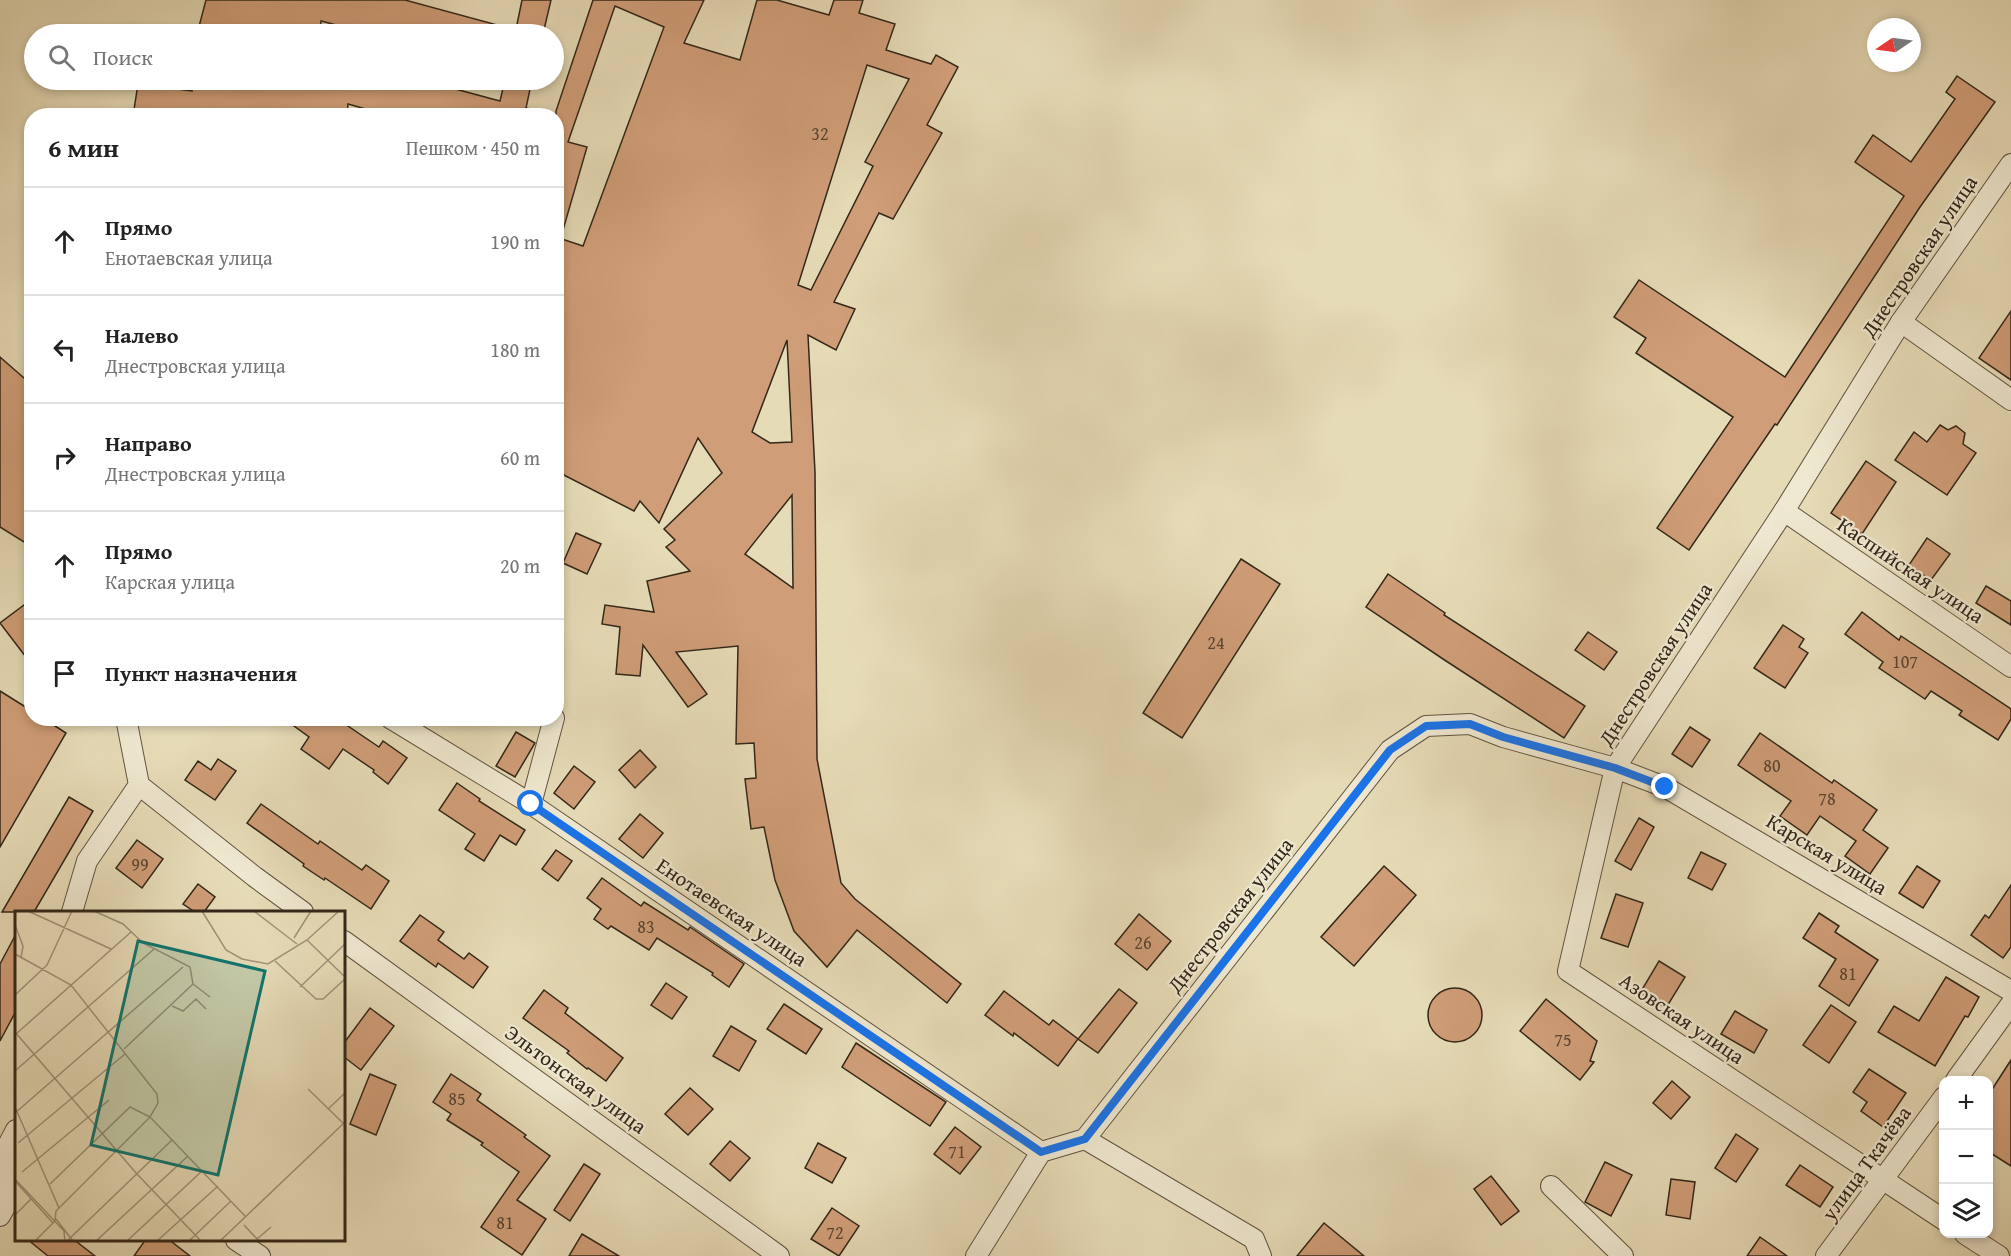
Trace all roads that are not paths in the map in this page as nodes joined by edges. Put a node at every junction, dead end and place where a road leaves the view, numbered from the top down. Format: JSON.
{"nodes":[{"id":1,"x":2011,"y":164,"type":"edge"},
{"id":2,"x":1901,"y":322,"type":"junction"},
{"id":3,"x":2011,"y":400,"type":"edge"},
{"id":4,"x":1784,"y":512,"type":"junction"},
{"id":5,"x":2011,"y":668,"type":"edge"},
{"id":6,"x":128,"y":726,"type":"edge"},
{"id":7,"x":403,"y":726,"type":"edge"},
{"id":8,"x":552,"y":726,"type":"edge"},
{"id":9,"x":1615,"y":768,"type":"junction"},
{"id":10,"x":139,"y":785,"type":"junction"},
{"id":11,"x":531,"y":804,"type":"junction"},
{"id":12,"x":72,"y":911,"type":"edge"},
{"id":13,"x":302,"y":911,"type":"edge"},
{"id":14,"x":345,"y":943,"type":"edge"},
{"id":15,"x":2011,"y":991,"type":"edge"},
{"id":16,"x":2011,"y":1004,"type":"edge"},
{"id":17,"x":1959,"y":1076,"type":"edge"},
{"id":18,"x":1939,"y":1104,"type":"edge"},
{"id":19,"x":15,"y":1132,"type":"edge"},
{"id":20,"x":1085,"y":1139,"type":"junction"},
{"id":21,"x":1041,"y":1152,"type":"junction"},
{"id":22,"x":1883,"y":1180,"type":"junction"},
{"id":23,"x":1551,"y":1186,"type":"dead end"},
{"id":24,"x":0,"y":1216,"type":"edge"},
{"id":25,"x":1939,"y":1217,"type":"edge"},
{"id":26,"x":1972,"y":1238,"type":"edge"},
{"id":27,"x":239,"y":1241,"type":"edge"},
{"id":28,"x":260,"y":1256,"type":"edge"},
{"id":29,"x":779,"y":1256,"type":"edge"},
{"id":30,"x":976,"y":1256,"type":"edge"},
{"id":31,"x":1261,"y":1256,"type":"edge"},
{"id":32,"x":1623,"y":1256,"type":"edge"},
{"id":33,"x":1826,"y":1256,"type":"edge"},
{"id":34,"x":1999,"y":1256,"type":"edge"}],
"edges":[{"from":1,"to":2,"type":"street","name":"Днестровская улица"},
{"from":2,"to":3,"type":"street"},
{"from":2,"to":4,"type":"street","name":"Днестровская улица"},
{"from":4,"to":5,"type":"street","name":"Каспийская улица"},
{"from":4,"to":9,"type":"street","name":"Днестровская улица"},
{"from":6,"to":10,"type":"street"},
{"from":7,"to":11,"type":"street","name":"Енотаевская улица"},
{"from":8,"to":11,"type":"street"},
{"from":9,"to":15,"type":"street","name":"Карская улица"},
{"from":9,"to":20,"type":"street","name":"Днестровская улица"},
{"from":9,"to":22,"type":"street","name":"Азовская улица"},
{"from":10,"to":12,"type":"street"},
{"from":10,"to":13,"type":"street"},
{"from":11,"to":21,"type":"street","name":"Енотаевская улица"},
{"from":14,"to":29,"type":"street","name":"Эльтонская улица"},
{"from":16,"to":17,"type":"street"},
{"from":18,"to":22,"type":"street","name":"улица Ткачёва"},
{"from":19,"to":24,"type":"street"},
{"from":20,"to":21,"type":"street"},
{"from":20,"to":31,"type":"street"},
{"from":21,"to":30,"type":"street"},
{"from":22,"to":25,"type":"street","name":"Азовская улица"},
{"from":22,"to":33,"type":"street","name":"улица Ткачёва"},
{"from":23,"to":32,"type":"street"},
{"from":26,"to":34,"type":"street"},
{"from":27,"to":28,"type":"street"}]}
